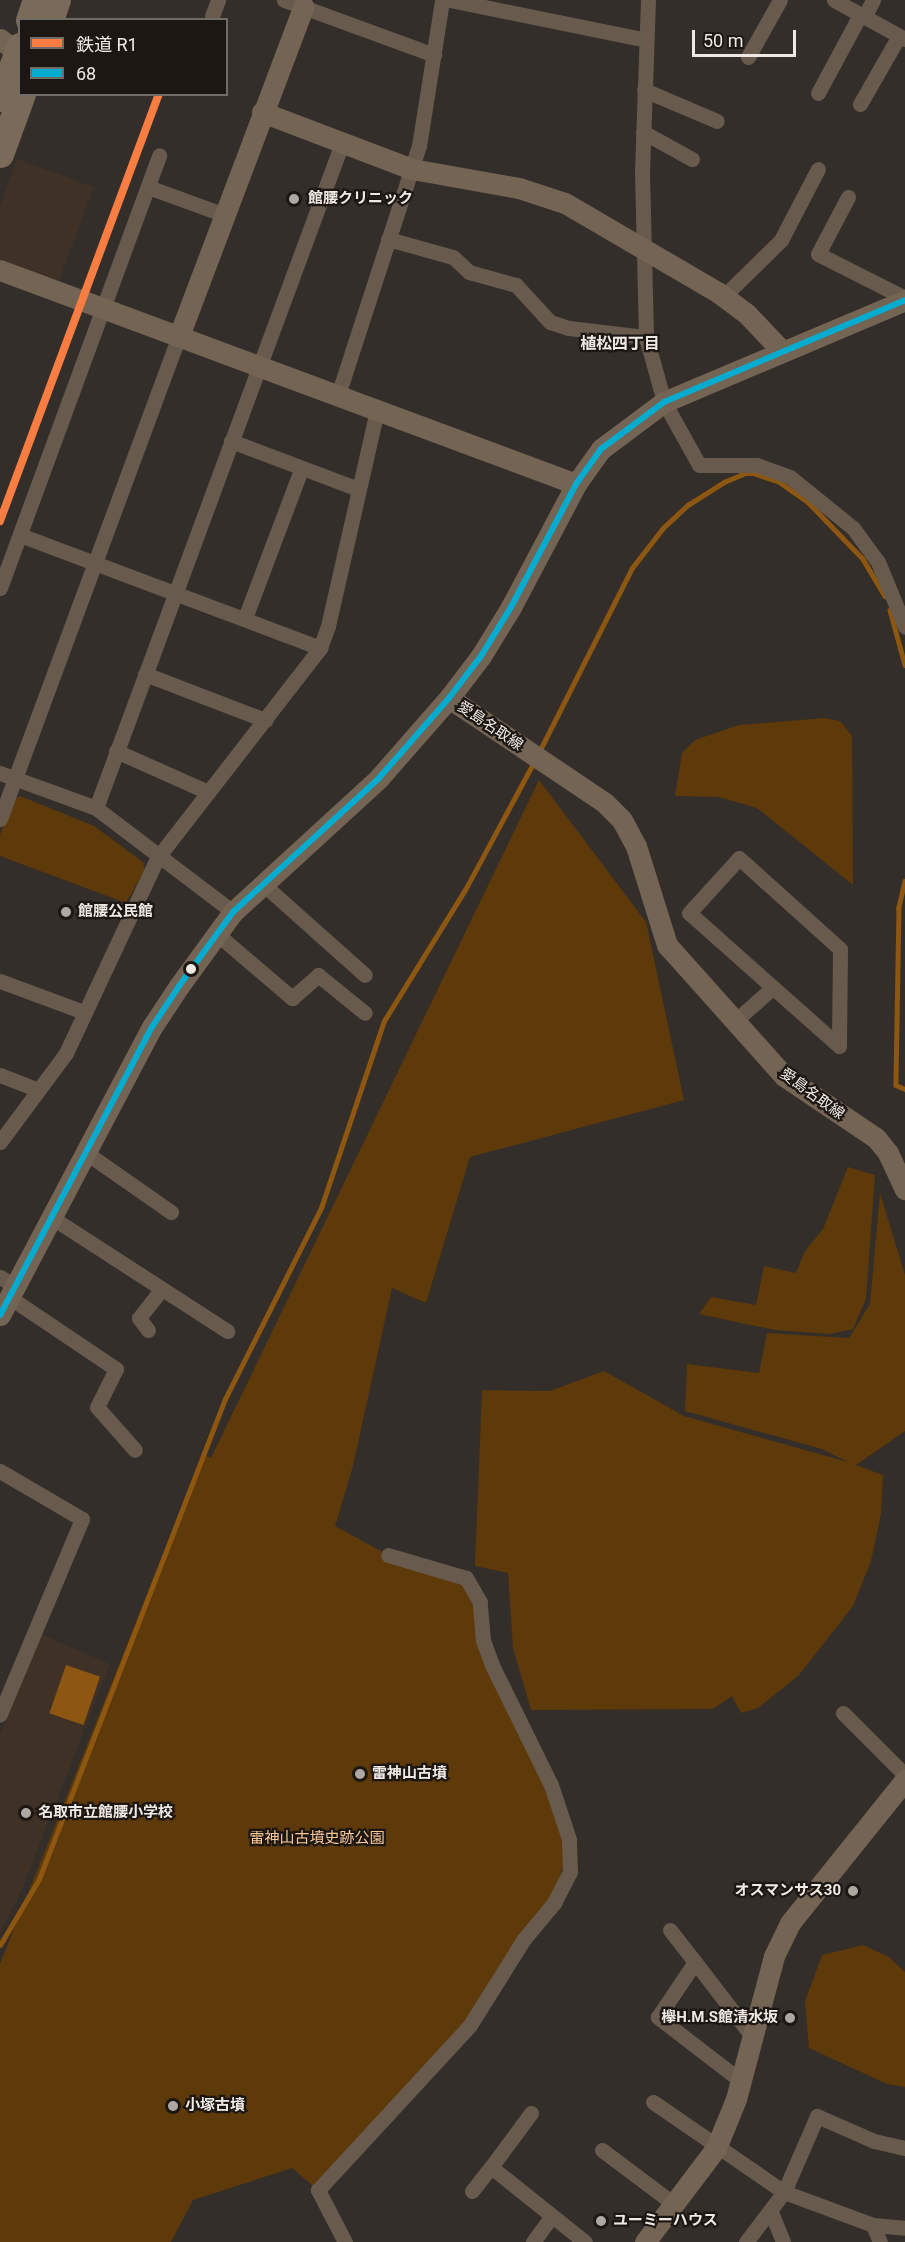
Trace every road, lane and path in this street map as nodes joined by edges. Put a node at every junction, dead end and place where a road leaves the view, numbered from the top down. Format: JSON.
{"nodes":[{"id":1,"x":36,"y":0,"type":"edge"},
{"id":2,"x":57,"y":0,"type":"edge"},
{"id":3,"x":218,"y":0,"type":"edge"},
{"id":4,"x":442,"y":0,"type":"edge"},
{"id":5,"x":450,"y":0,"type":"edge"},
{"id":6,"x":648,"y":0,"type":"edge"},
{"id":7,"x":780,"y":0,"type":"edge"},
{"id":8,"x":834,"y":0,"type":"edge"},
{"id":9,"x":873,"y":0,"type":"edge"},
{"id":10,"x":297,"y":2,"type":"edge"},
{"id":11,"x":212,"y":16,"type":"dead end"},
{"id":12,"x":862,"y":16,"type":"junction"},
{"id":13,"x":30,"y":18,"type":"edge"},
{"id":14,"x":51,"y":18,"type":"edge"},
{"id":15,"x":902,"y":38,"type":"edge"},
{"id":16,"x":646,"y":40,"type":"junction"},
{"id":17,"x":14,"y":48,"type":"edge"},
{"id":18,"x":434,"y":55,"type":"junction"},
{"id":19,"x":748,"y":57,"type":"dead end"},
{"id":20,"x":644,"y":90,"type":"junction"},
{"id":21,"x":818,"y":93,"type":"dead end"},
{"id":22,"x":21,"y":96,"type":"edge"},
{"id":23,"x":0,"y":98,"type":"edge"},
{"id":24,"x":860,"y":104,"type":"dead end"},
{"id":25,"x":262,"y":112,"type":"junction"},
{"id":26,"x":717,"y":121,"type":"dead end"},
{"id":27,"x":643,"y":132,"type":"junction"},
{"id":28,"x":342,"y":143,"type":"junction"},
{"id":29,"x":0,"y":154,"type":"edge"},
{"id":30,"x":159,"y":155,"type":"dead end"},
{"id":31,"x":692,"y":159,"type":"dead end"},
{"id":32,"x":412,"y":168,"type":"junction"},
{"id":33,"x":818,"y":169,"type":"dead end"},
{"id":34,"x":148,"y":187,"type":"junction"},
{"id":35,"x":848,"y":197,"type":"dead end"},
{"id":36,"x":225,"y":215,"type":"junction"},
{"id":37,"x":388,"y":238,"type":"junction"},
{"id":38,"x":644,"y":246,"type":"junction"},
{"id":39,"x":0,"y":270,"type":"edge"},
{"id":40,"x":723,"y":297,"type":"junction"},
{"id":41,"x":905,"y":299,"type":"edge"},
{"id":42,"x":103,"y":308,"type":"junction"},
{"id":43,"x":179,"y":336,"type":"junction"},
{"id":44,"x":646,"y":337,"type":"junction"},
{"id":45,"x":780,"y":350,"type":"junction"},
{"id":46,"x":258,"y":366,"type":"junction"},
{"id":47,"x":338,"y":395,"type":"junction"},
{"id":48,"x":664,"y":402,"type":"junction"},
{"id":49,"x":377,"y":410,"type":"junction"},
{"id":50,"x":231,"y":441,"type":"junction"},
{"id":51,"x":301,"y":470,"type":"junction"},
{"id":52,"x":576,"y":484,"type":"junction"},
{"id":53,"x":358,"y":489,"type":"junction"},
{"id":54,"x":20,"y":535,"type":"junction"},
{"id":55,"x":96,"y":565,"type":"junction"},
{"id":56,"x":0,"y":588,"type":"edge"},
{"id":57,"x":173,"y":593,"type":"junction"},
{"id":58,"x":245,"y":618,"type":"junction"},
{"id":59,"x":905,"y":627,"type":"edge"},
{"id":60,"x":320,"y":648,"type":"junction"},
{"id":61,"x":145,"y":674,"type":"junction"},
{"id":62,"x":449,"y":698,"type":"junction"},
{"id":63,"x":265,"y":720,"type":"junction"},
{"id":64,"x":116,"y":751,"type":"junction"},
{"id":65,"x":0,"y":773,"type":"edge"},
{"id":66,"x":15,"y":779,"type":"junction"},
{"id":67,"x":208,"y":792,"type":"junction"},
{"id":68,"x":96,"y":808,"type":"junction"},
{"id":69,"x":0,"y":819,"type":"edge"},
{"id":70,"x":158,"y":857,"type":"junction"},
{"id":71,"x":264,"y":885,"type":"junction"},
{"id":72,"x":233,"y":912,"type":"junction"},
{"id":73,"x":218,"y":934,"type":"junction"},
{"id":74,"x":364,"y":975,"type":"dead end"},
{"id":75,"x":0,"y":981,"type":"edge"},
{"id":76,"x":771,"y":989,"type":"junction"},
{"id":77,"x":84,"y":1012,"type":"junction"},
{"id":78,"x":364,"y":1013,"type":"dead end"},
{"id":79,"x":735,"y":1021,"type":"junction"},
{"id":80,"x":0,"y":1075,"type":"edge"},
{"id":81,"x":38,"y":1090,"type":"junction"},
{"id":82,"x":0,"y":1142,"type":"edge"},
{"id":83,"x":85,"y":1152,"type":"junction"},
{"id":84,"x":905,"y":1189,"type":"edge"},
{"id":85,"x":171,"y":1212,"type":"dead end"},
{"id":86,"x":51,"y":1217,"type":"junction"},
{"id":87,"x":162,"y":1289,"type":"junction"},
{"id":88,"x":6,"y":1294,"type":"edge"},
{"id":89,"x":148,"y":1330,"type":"dead end"},
{"id":90,"x":227,"y":1331,"type":"dead end"},
{"id":91,"x":135,"y":1450,"type":"dead end"},
{"id":92,"x":0,"y":1471,"type":"edge"},
{"id":93,"x":388,"y":1555,"type":"dead end"},
{"id":94,"x":0,"y":1712,"type":"edge"},
{"id":95,"x":843,"y":1713,"type":"dead end"},
{"id":96,"x":905,"y":1774,"type":"edge"},
{"id":97,"x":905,"y":1780,"type":"edge"},
{"id":98,"x":670,"y":1930,"type":"dead end"},
{"id":99,"x":695,"y":1962,"type":"junction"},
{"id":100,"x":754,"y":2039,"type":"junction"},
{"id":101,"x":741,"y":2081,"type":"junction"},
{"id":102,"x":653,"y":2102,"type":"dead end"},
{"id":103,"x":531,"y":2113,"type":"dead end"},
{"id":104,"x":716,"y":2148,"type":"junction"},
{"id":105,"x":905,"y":2148,"type":"edge"},
{"id":106,"x":602,"y":2150,"type":"dead end"},
{"id":107,"x":491,"y":2167,"type":"junction"},
{"id":108,"x":472,"y":2191,"type":"dead end"},
{"id":109,"x":784,"y":2192,"type":"junction"},
{"id":110,"x":674,"y":2204,"type":"junction"},
{"id":111,"x":771,"y":2212,"type":"junction"},
{"id":112,"x":552,"y":2216,"type":"junction"},
{"id":113,"x":873,"y":2224,"type":"junction"},
{"id":114,"x":905,"y":2228,"type":"edge"},
{"id":115,"x":345,"y":2242,"type":"edge"},
{"id":116,"x":533,"y":2242,"type":"edge"},
{"id":117,"x":585,"y":2242,"type":"edge"},
{"id":118,"x":645,"y":2242,"type":"edge"},
{"id":119,"x":746,"y":2242,"type":"edge"},
{"id":120,"x":783,"y":2242,"type":"edge"},
{"id":121,"x":880,"y":2242,"type":"edge"}],
"edges":[{"from":1,"to":13,"type":"highway"},
{"from":2,"to":14,"type":"highway"},
{"from":3,"to":11,"type":"street"},
{"from":4,"to":18,"type":"street"},
{"from":5,"to":16,"type":"street"},
{"from":6,"to":16,"type":"street"},
{"from":7,"to":19,"type":"street"},
{"from":8,"to":12,"type":"street"},
{"from":9,"to":12,"type":"street"},
{"from":10,"to":18,"type":"street"},
{"from":10,"to":25,"type":"street"},
{"from":12,"to":15,"type":"street"},
{"from":12,"to":21,"type":"street"},
{"from":15,"to":24,"type":"street"},
{"from":16,"to":20,"type":"street"},
{"from":17,"to":23,"type":"highway"},
{"from":18,"to":32,"type":"street"},
{"from":20,"to":26,"type":"street"},
{"from":20,"to":27,"type":"street"},
{"from":22,"to":29,"type":"highway"},
{"from":25,"to":28,"type":"street"},
{"from":25,"to":36,"type":"street"},
{"from":27,"to":31,"type":"street"},
{"from":27,"to":38,"type":"street"},
{"from":28,"to":32,"type":"street"},
{"from":28,"to":46,"type":"street"},
{"from":30,"to":34,"type":"street"},
{"from":32,"to":37,"type":"street"},
{"from":32,"to":38,"type":"street"},
{"from":33,"to":40,"type":"street"},
{"from":34,"to":36,"type":"street"},
{"from":34,"to":42,"type":"street"},
{"from":35,"to":41,"type":"street"},
{"from":36,"to":43,"type":"street"},
{"from":37,"to":44,"type":"street"},
{"from":37,"to":47,"type":"street"},
{"from":38,"to":40,"type":"street"},
{"from":38,"to":44,"type":"street"},
{"from":39,"to":42,"type":"street"},
{"from":40,"to":45,"type":"street"},
{"from":41,"to":45,"type":"street"},
{"from":42,"to":43,"type":"street"},
{"from":42,"to":54,"type":"street"},
{"from":43,"to":46,"type":"street"},
{"from":43,"to":55,"type":"street"},
{"from":44,"to":48,"type":"street"},
{"from":45,"to":48,"type":"street"},
{"from":46,"to":47,"type":"street"},
{"from":46,"to":50,"type":"street"},
{"from":47,"to":49,"type":"street"},
{"from":48,"to":52,"type":"street"},
{"from":48,"to":59,"type":"street"},
{"from":49,"to":52,"type":"street"},
{"from":49,"to":53,"type":"street"},
{"from":50,"to":51,"type":"street"},
{"from":50,"to":57,"type":"street"},
{"from":51,"to":53,"type":"street"},
{"from":51,"to":58,"type":"street"},
{"from":52,"to":62,"type":"street"},
{"from":53,"to":60,"type":"street"},
{"from":54,"to":55,"type":"street"},
{"from":54,"to":56,"type":"street"},
{"from":55,"to":57,"type":"street"},
{"from":55,"to":66,"type":"street"},
{"from":57,"to":58,"type":"street"},
{"from":57,"to":61,"type":"street"},
{"from":58,"to":60,"type":"street"},
{"from":60,"to":63,"type":"street"},
{"from":61,"to":63,"type":"street"},
{"from":61,"to":64,"type":"street"},
{"from":62,"to":71,"type":"street","name":"愛島名取線"},
{"from":62,"to":79,"type":"street","name":"愛島名取線"},
{"from":63,"to":67,"type":"street"},
{"from":64,"to":67,"type":"street"},
{"from":64,"to":68,"type":"street"},
{"from":65,"to":66,"type":"street"},
{"from":66,"to":68,"type":"street"},
{"from":66,"to":69,"type":"street"},
{"from":67,"to":70,"type":"street"},
{"from":68,"to":70,"type":"street"},
{"from":70,"to":72,"type":"street"},
{"from":70,"to":77,"type":"street"},
{"from":71,"to":72,"type":"street","name":"愛島名取線"},
{"from":71,"to":74,"type":"street"},
{"from":72,"to":73,"type":"street","name":"愛島名取線"},
{"from":73,"to":78,"type":"street"},
{"from":73,"to":83,"type":"street","name":"愛島名取線"},
{"from":75,"to":77,"type":"street"},
{"from":76,"to":76,"type":"street"},
{"from":76,"to":79,"type":"street"},
{"from":77,"to":81,"type":"street"},
{"from":79,"to":84,"type":"street","name":"愛島名取線"},
{"from":80,"to":81,"type":"street"},
{"from":81,"to":82,"type":"street"},
{"from":83,"to":85,"type":"street"},
{"from":83,"to":86,"type":"street","name":"愛島名取線"},
{"from":86,"to":87,"type":"street"},
{"from":86,"to":88,"type":"street","name":"愛島名取線"},
{"from":87,"to":89,"type":"street"},
{"from":87,"to":90,"type":"street"},
{"from":88,"to":91,"type":"street"},
{"from":92,"to":94,"type":"street"},
{"from":93,"to":115,"type":"street"},
{"from":95,"to":96,"type":"street"},
{"from":97,"to":100,"type":"street"},
{"from":98,"to":99,"type":"street"},
{"from":99,"to":100,"type":"street"},
{"from":99,"to":101,"type":"street"},
{"from":100,"to":101,"type":"street"},
{"from":101,"to":104,"type":"street"},
{"from":102,"to":104,"type":"street"},
{"from":103,"to":107,"type":"street"},
{"from":104,"to":109,"type":"street"},
{"from":104,"to":110,"type":"street"},
{"from":105,"to":109,"type":"street"},
{"from":106,"to":110,"type":"street"},
{"from":107,"to":108,"type":"street"},
{"from":107,"to":112,"type":"street"},
{"from":109,"to":111,"type":"street"},
{"from":109,"to":113,"type":"street"},
{"from":110,"to":118,"type":"street"},
{"from":111,"to":119,"type":"street"},
{"from":111,"to":120,"type":"street"},
{"from":112,"to":116,"type":"street"},
{"from":112,"to":117,"type":"street"},
{"from":113,"to":114,"type":"street"},
{"from":113,"to":121,"type":"street"}]}
